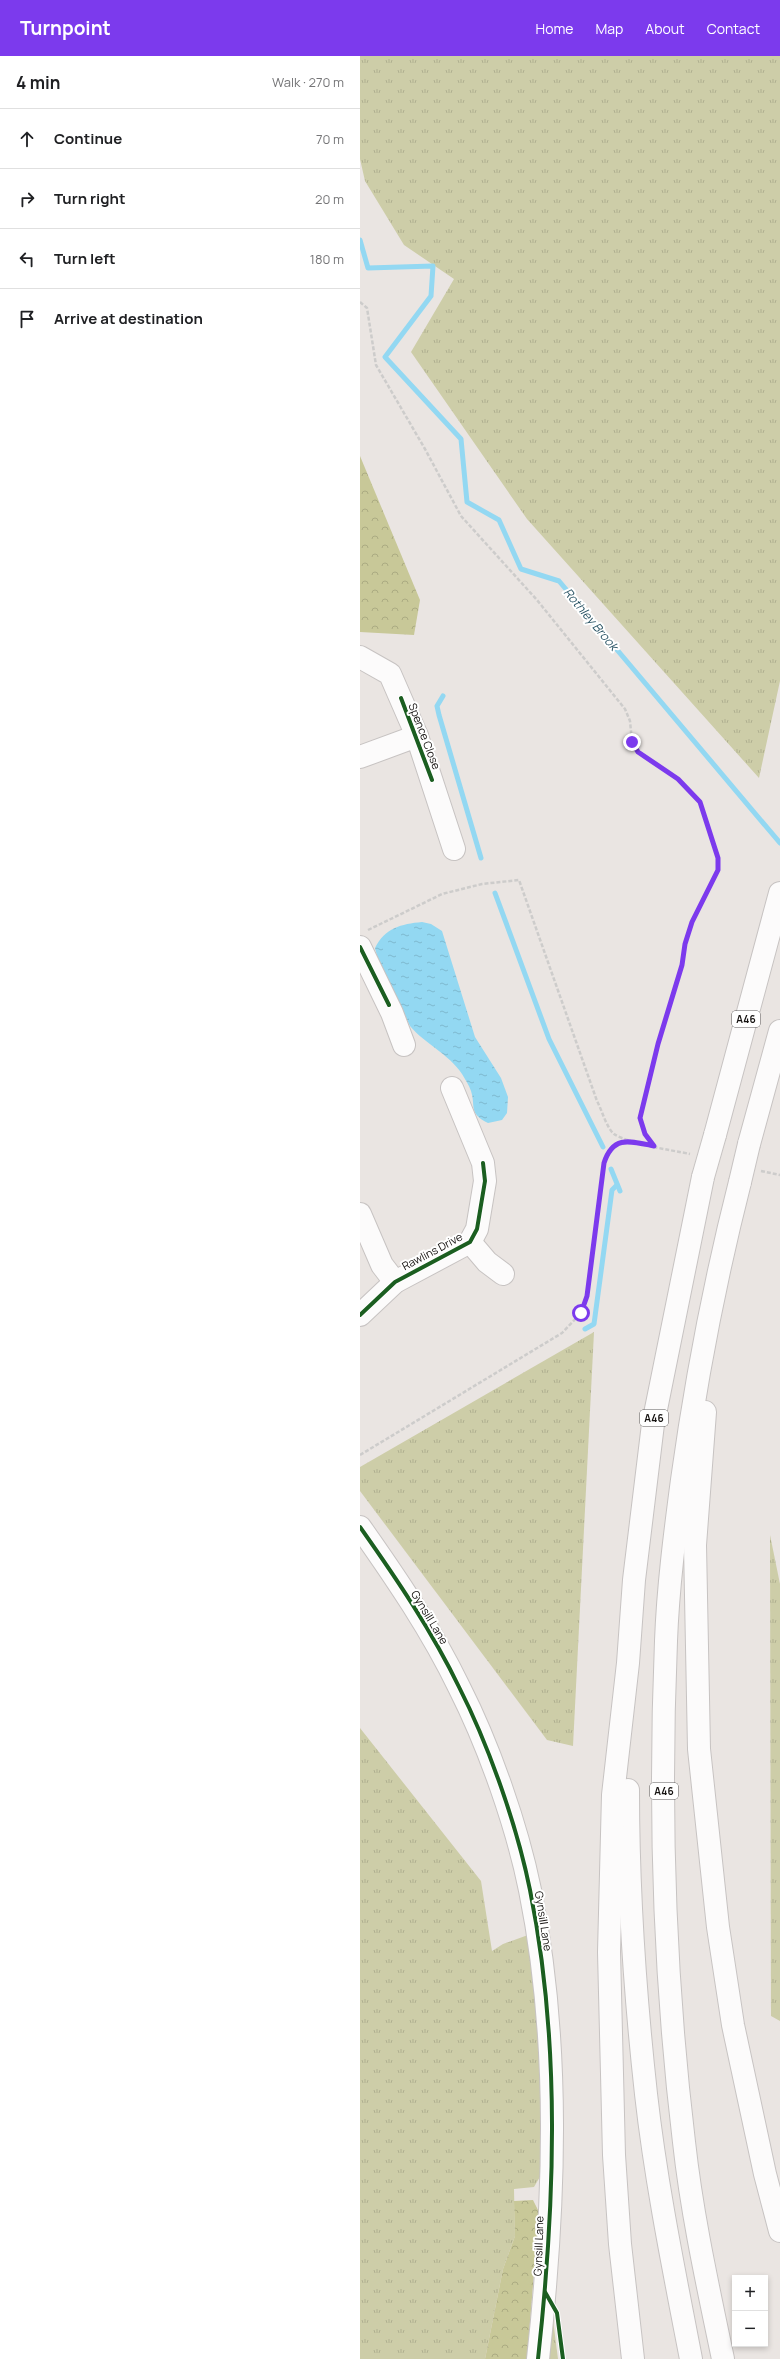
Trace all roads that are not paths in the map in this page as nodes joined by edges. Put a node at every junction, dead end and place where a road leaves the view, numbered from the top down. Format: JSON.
{"nodes":[{"id":1,"x":360,"y":657,"type":"edge"},
{"id":2,"x":417,"y":736,"type":"junction"},
{"id":3,"x":360,"y":757,"type":"edge"},
{"id":4,"x":454,"y":849,"type":"dead end"},
{"id":5,"x":779,"y":898,"type":"edge"},
{"id":6,"x":360,"y":947,"type":"edge"},
{"id":7,"x":368,"y":987,"type":"edge"},
{"id":8,"x":780,"y":1031,"type":"edge"},
{"id":9,"x":404,"y":1045,"type":"dead end"},
{"id":10,"x":452,"y":1088,"type":"dead end"},
{"id":11,"x":360,"y":1214,"type":"edge"},
{"id":12,"x":729,"y":1225,"type":"junction"},
{"id":13,"x":470,"y":1242,"type":"junction"},
{"id":14,"x":495,"y":1268,"type":"dead end"},
{"id":15,"x":395,"y":1282,"type":"junction"},
{"id":16,"x":360,"y":1315,"type":"edge"},
{"id":17,"x":360,"y":1526,"type":"edge"},
{"id":18,"x":628,"y":1663,"type":"junction"},
{"id":19,"x":780,"y":2231,"type":"edge"},
{"id":20,"x":538,"y":2359,"type":"edge"},
{"id":21,"x":633,"y":2359,"type":"edge"},
{"id":22,"x":691,"y":2359,"type":"edge"},
{"id":23,"x":723,"y":2359,"type":"edge"}],
"edges":[{"from":1,"to":2,"type":"main road","name":"Spence Close"},
{"from":2,"to":3,"type":"main road","name":"Spence Close"},
{"from":2,"to":4,"type":"main road","name":"Spence Close"},
{"from":5,"to":18,"type":"main road","number":"A46","bridge":true},
{"from":6,"to":7,"type":"main road"},
{"from":7,"to":9,"type":"main road"},
{"from":8,"to":12,"type":"main road","number":"A46","bridge":true},
{"from":10,"to":13,"type":"main road","name":"Rawlins Drive"},
{"from":11,"to":15,"type":"main road"},
{"from":12,"to":19,"type":"main road","number":"A46"},
{"from":12,"to":23,"type":"main road","number":"A46"},
{"from":13,"to":14,"type":"main road","name":"Rawlins Drive"},
{"from":13,"to":15,"type":"main road","name":"Rawlins Drive"},
{"from":15,"to":16,"type":"main road","name":"Rawlins Drive"},
{"from":17,"to":20,"type":"main road","name":"Gynsill Lane"},
{"from":18,"to":21,"type":"main road","number":"A46"},
{"from":18,"to":22,"type":"main road","number":"A46"}]}
